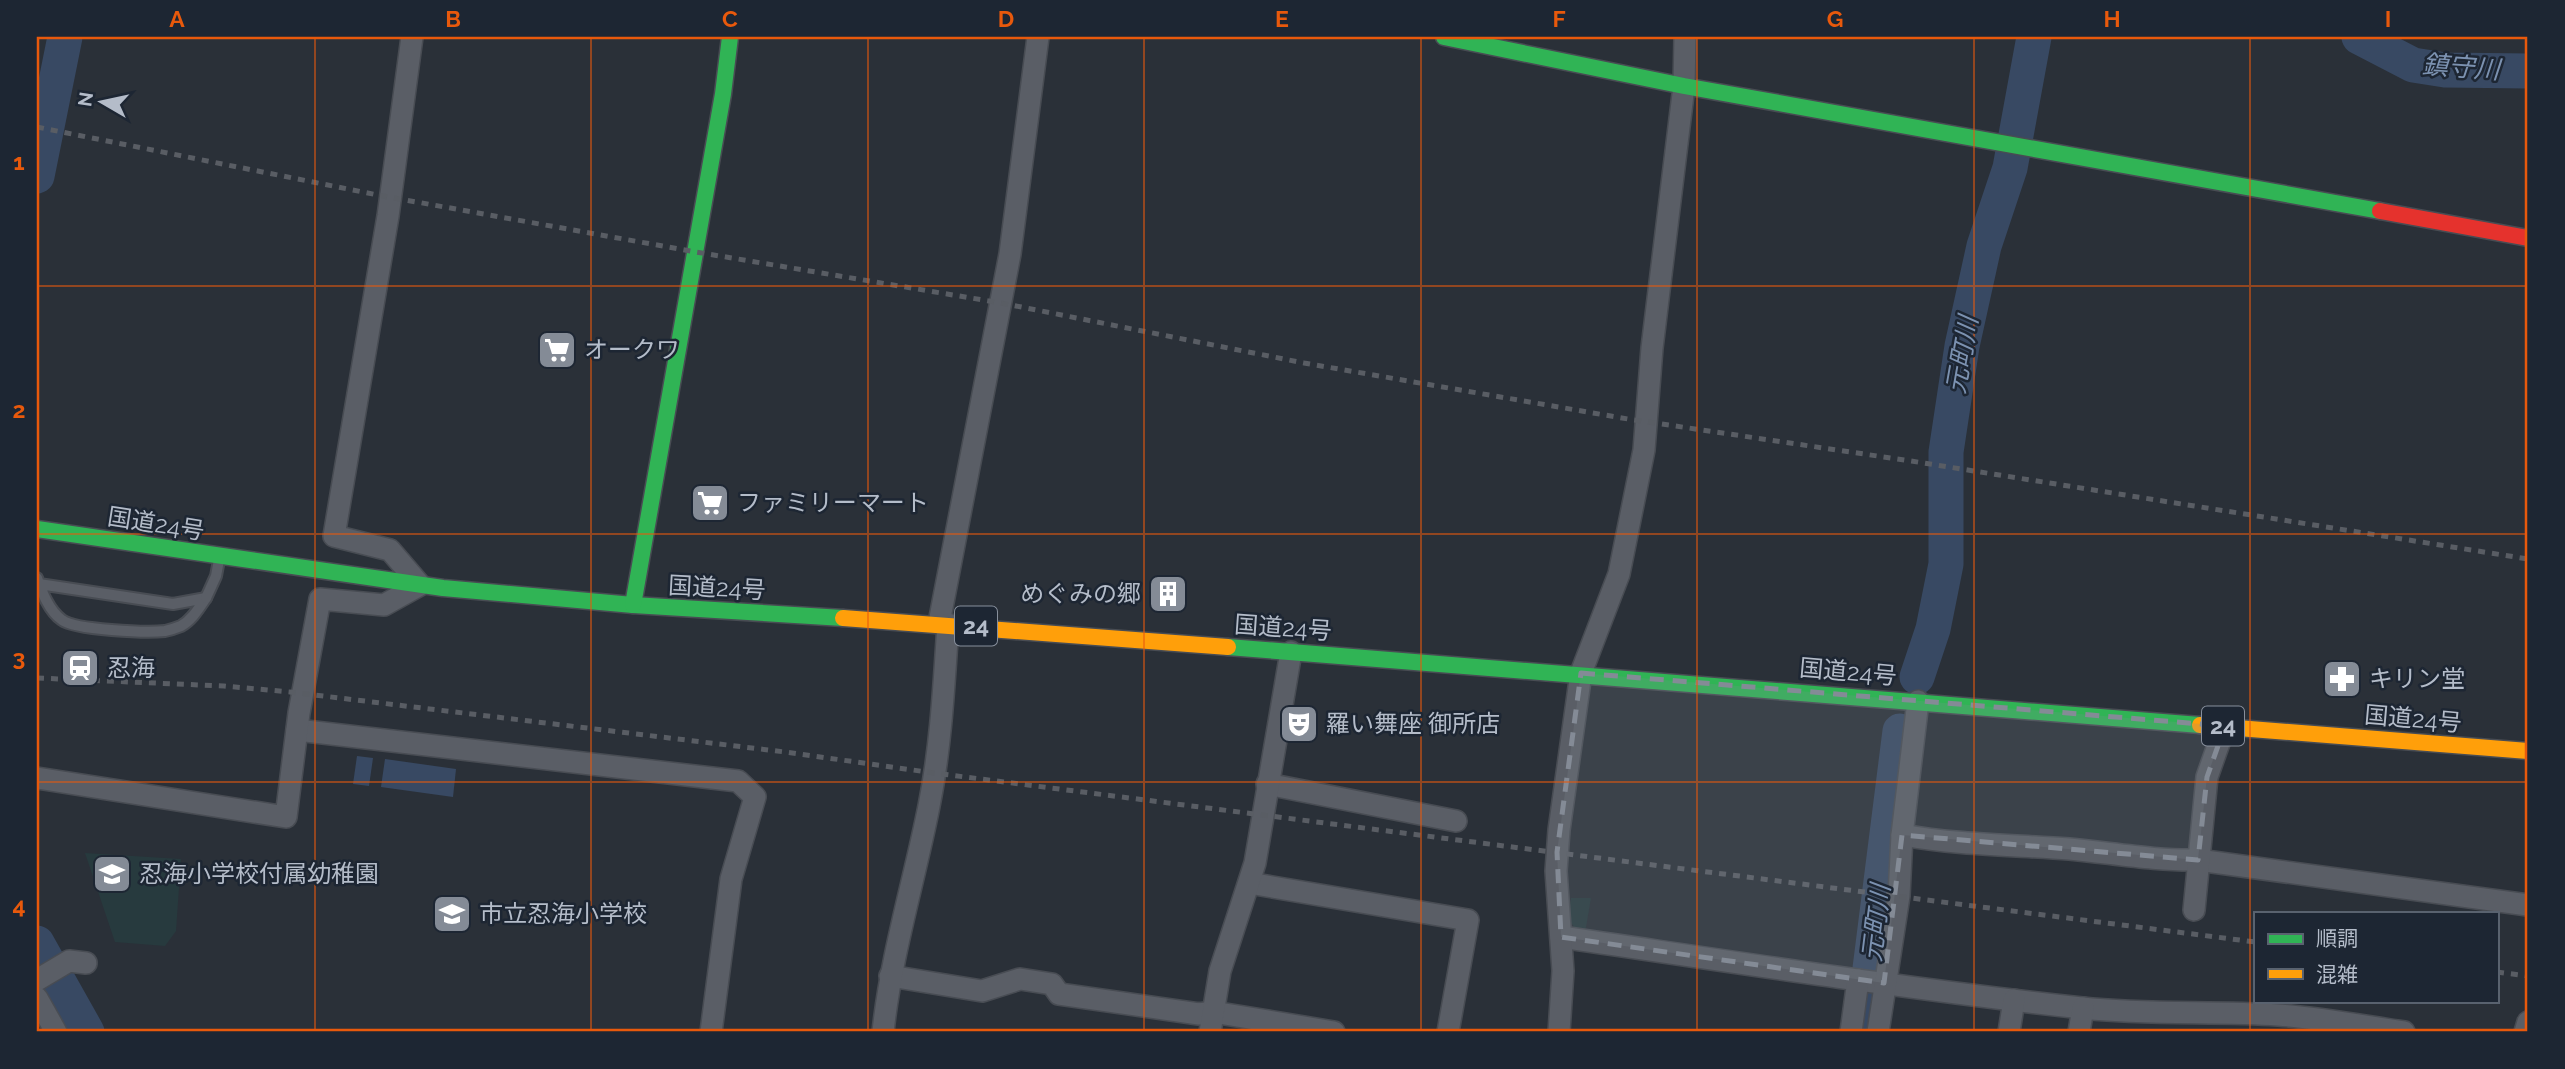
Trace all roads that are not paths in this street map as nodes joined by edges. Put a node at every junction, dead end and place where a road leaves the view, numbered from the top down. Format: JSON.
{"nodes":[{"id":1,"x":412,"y":37,"type":"edge"},
{"id":2,"x":730,"y":37,"type":"edge"},
{"id":3,"x":1038,"y":37,"type":"edge"},
{"id":4,"x":1444,"y":37,"type":"edge"},
{"id":5,"x":1685,"y":37,"type":"edge"},
{"id":6,"x":1684,"y":86,"type":"junction"},
{"id":7,"x":2528,"y":239,"type":"edge"},
{"id":8,"x":37,"y":530,"type":"edge"},
{"id":9,"x":219,"y":557,"type":"junction"},
{"id":10,"x":38,"y":581,"type":"edge"},
{"id":11,"x":420,"y":584,"type":"junction"},
{"id":12,"x":206,"y":598,"type":"junction"},
{"id":13,"x":633,"y":605,"type":"junction"},
{"id":14,"x":943,"y":624,"type":"junction"},
{"id":15,"x":1291,"y":652,"type":"junction"},
{"id":16,"x":1581,"y":673,"type":"junction"},
{"id":17,"x":1918,"y":701,"type":"junction"},
{"id":18,"x":2225,"y":726,"type":"junction"},
{"id":19,"x":297,"y":730,"type":"junction"},
{"id":20,"x":2528,"y":751,"type":"edge"},
{"id":21,"x":37,"y":778,"type":"edge"},
{"id":22,"x":1267,"y":784,"type":"junction"},
{"id":23,"x":1457,"y":821,"type":"dead end"},
{"id":24,"x":1902,"y":835,"type":"junction"},
{"id":25,"x":2198,"y":860,"type":"junction"},
{"id":26,"x":1250,"y":883,"type":"junction"},
{"id":27,"x":2528,"y":905,"type":"edge"},
{"id":28,"x":2194,"y":910,"type":"dead end"},
{"id":29,"x":1561,"y":937,"type":"junction"},
{"id":30,"x":76,"y":963,"type":"dead end"},
{"id":31,"x":890,"y":976,"type":"junction"},
{"id":32,"x":1858,"y":979,"type":"junction"},
{"id":33,"x":37,"y":980,"type":"edge"},
{"id":34,"x":1884,"y":983,"type":"junction"},
{"id":35,"x":2014,"y":1000,"type":"junction"},
{"id":36,"x":2083,"y":1008,"type":"junction"},
{"id":37,"x":39,"y":1009,"type":"edge"},
{"id":38,"x":1211,"y":1022,"type":"edge"},
{"id":39,"x":2202,"y":1022,"type":"edge"},
{"id":40,"x":2528,"y":1022,"type":"edge"},
{"id":41,"x":56,"y":1032,"type":"edge"},
{"id":42,"x":711,"y":1032,"type":"edge"},
{"id":43,"x":883,"y":1032,"type":"edge"},
{"id":44,"x":1329,"y":1032,"type":"edge"},
{"id":45,"x":1448,"y":1032,"type":"edge"},
{"id":46,"x":1559,"y":1032,"type":"edge"},
{"id":47,"x":1851,"y":1032,"type":"edge"},
{"id":48,"x":1878,"y":1032,"type":"edge"},
{"id":49,"x":2009,"y":1032,"type":"edge"},
{"id":50,"x":2079,"y":1032,"type":"edge"},
{"id":51,"x":2404,"y":1032,"type":"edge"},
{"id":52,"x":2525,"y":1032,"type":"edge"}],
"edges":[{"from":1,"to":11,"type":"street"},
{"from":2,"to":13,"type":"main road"},
{"from":3,"to":14,"type":"street"},
{"from":4,"to":6,"type":"main road"},
{"from":5,"to":6,"type":"street"},
{"from":6,"to":7,"type":"main road"},
{"from":6,"to":16,"type":"street"},
{"from":8,"to":9,"type":"main road","name":"国道24号","number":"24"},
{"from":9,"to":11,"type":"main road","name":"国道24号","number":"24"},
{"from":9,"to":12,"type":"lane"},
{"from":10,"to":12,"type":"lane"},
{"from":10,"to":12,"type":"lane"},
{"from":11,"to":13,"type":"main road","name":"国道24号","number":"24"},
{"from":11,"to":19,"type":"street"},
{"from":13,"to":14,"type":"main road","name":"国道24号","number":"24"},
{"from":14,"to":15,"type":"main road","name":"国道24号","number":"24"},
{"from":14,"to":31,"type":"street"},
{"from":15,"to":16,"type":"main road","name":"国道24号","number":"24"},
{"from":15,"to":22,"type":"street"},
{"from":16,"to":17,"type":"main road","name":"国道24号","number":"24"},
{"from":16,"to":29,"type":"street"},
{"from":17,"to":18,"type":"main road","name":"国道24号","number":"24"},
{"from":17,"to":24,"type":"street"},
{"from":18,"to":20,"type":"main road","name":"国道24号","number":"24"},
{"from":18,"to":25,"type":"street"},
{"from":19,"to":21,"type":"street"},
{"from":19,"to":42,"type":"street"},
{"from":22,"to":23,"type":"street"},
{"from":22,"to":26,"type":"street"},
{"from":24,"to":25,"type":"street"},
{"from":24,"to":34,"type":"street"},
{"from":25,"to":27,"type":"street"},
{"from":25,"to":28,"type":"street"},
{"from":26,"to":38,"type":"street"},
{"from":26,"to":45,"type":"street"},
{"from":29,"to":32,"type":"street"},
{"from":29,"to":46,"type":"street"},
{"from":30,"to":33,"type":"street"},
{"from":31,"to":38,"type":"street"},
{"from":31,"to":43,"type":"street"},
{"from":32,"to":34,"type":"street"},
{"from":32,"to":47,"type":"street"},
{"from":34,"to":35,"type":"street"},
{"from":34,"to":48,"type":"street"},
{"from":35,"to":36,"type":"street"},
{"from":35,"to":49,"type":"street"},
{"from":36,"to":39,"type":"street"},
{"from":36,"to":50,"type":"street"},
{"from":37,"to":41,"type":"street"},
{"from":38,"to":44,"type":"street"},
{"from":39,"to":51,"type":"street"},
{"from":40,"to":52,"type":"street"}]}
